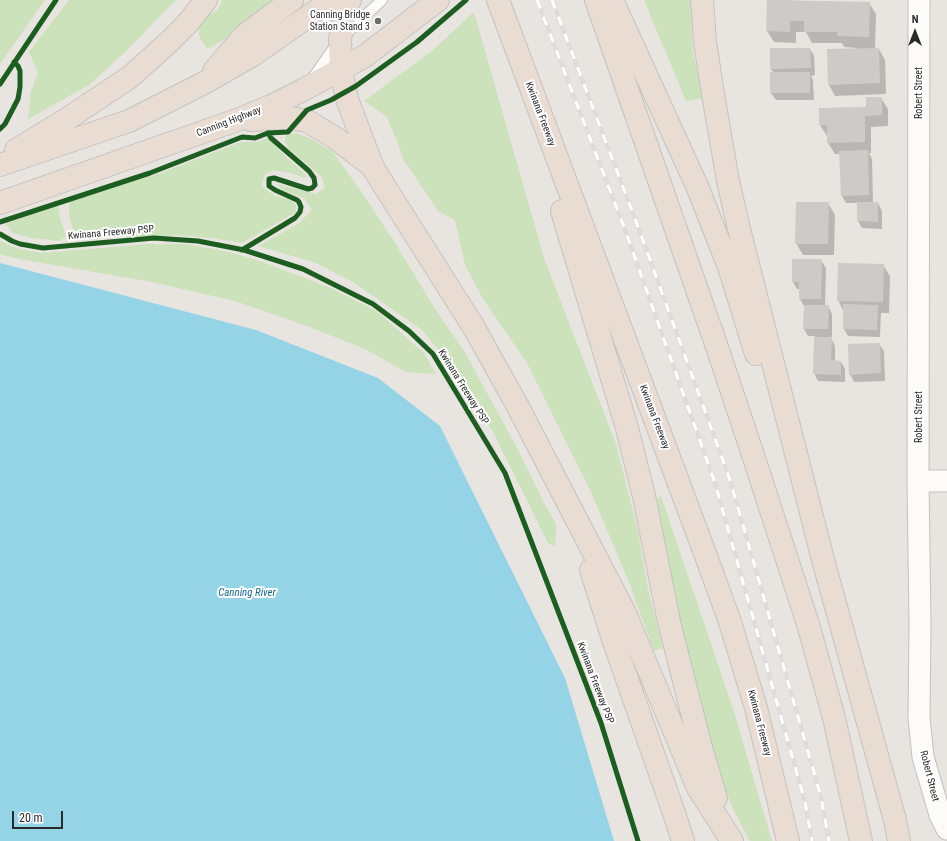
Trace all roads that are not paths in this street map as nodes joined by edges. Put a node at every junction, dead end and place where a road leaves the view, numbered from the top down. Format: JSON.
{"nodes":[{"id":1,"x":206,"y":0,"type":"edge"},
{"id":2,"x":292,"y":0,"type":"edge"},
{"id":3,"x":332,"y":0,"type":"edge"},
{"id":4,"x":350,"y":0,"type":"edge"},
{"id":5,"x":382,"y":0,"type":"edge"},
{"id":6,"x":438,"y":0,"type":"edge"},
{"id":7,"x":498,"y":0,"type":"edge"},
{"id":8,"x":596,"y":0,"type":"edge"},
{"id":9,"x":612,"y":0,"type":"edge"},
{"id":10,"x":702,"y":0,"type":"edge"},
{"id":11,"x":919,"y":0,"type":"edge"},
{"id":12,"x":511,"y":35,"type":"junction"},
{"id":13,"x":340,"y":39,"type":"junction"},
{"id":14,"x":341,"y":70,"type":"junction"},
{"id":15,"x":204,"y":83,"type":"junction"},
{"id":16,"x":303,"y":90,"type":"junction"},
{"id":17,"x":237,"y":120,"type":"junction"},
{"id":18,"x":0,"y":160,"type":"edge"},
{"id":19,"x":0,"y":165,"type":"edge"},
{"id":20,"x":374,"y":168,"type":"junction"},
{"id":21,"x":0,"y":204,"type":"edge"},
{"id":22,"x":918,"y":481,"type":"junction"},
{"id":23,"x":947,"y":481,"type":"edge"},
{"id":24,"x":571,"y":508,"type":"junction"},
{"id":25,"x":823,"y":560,"type":"junction"},
{"id":26,"x":947,"y":830,"type":"edge"},
{"id":27,"x":897,"y":831,"type":"edge"},
{"id":28,"x":729,"y":837,"type":"edge"},
{"id":29,"x":683,"y":841,"type":"edge"},
{"id":30,"x":788,"y":841,"type":"edge"},
{"id":31,"x":861,"y":841,"type":"edge"},
{"id":32,"x":907,"y":841,"type":"edge"}],
"edges":[{"from":1,"to":18,"type":"highway"},
{"from":2,"to":15,"type":"highway"},
{"from":3,"to":15,"type":"highway"},
{"from":4,"to":13,"type":"highway"},
{"from":5,"to":13,"type":"lane"},
{"from":6,"to":14,"type":"highway","name":"Canning Highway"},
{"from":7,"to":12,"type":"highway","name":"Kwinana Freeway"},
{"from":8,"to":31,"type":"highway"},
{"from":9,"to":25,"type":"highway"},
{"from":10,"to":25,"type":"highway"},
{"from":11,"to":22,"type":"street","name":"Robert Street"},
{"from":12,"to":28,"type":"highway"},
{"from":12,"to":30,"type":"highway","name":"Kwinana Freeway"},
{"from":13,"to":14,"type":"highway"},
{"from":13,"to":16,"type":"lane"},
{"from":14,"to":16,"type":"highway","name":"Canning Highway"},
{"from":14,"to":20,"type":"highway"},
{"from":15,"to":19,"type":"highway"},
{"from":16,"to":17,"type":"highway","name":"Canning Highway"},
{"from":17,"to":20,"type":"highway"},
{"from":17,"to":21,"type":"highway","name":"Canning Highway"},
{"from":20,"to":24,"type":"highway"},
{"from":22,"to":23,"type":"street"},
{"from":22,"to":26,"type":"street","name":"Robert Street"},
{"from":24,"to":28,"type":"highway"},
{"from":24,"to":29,"type":"highway"},
{"from":25,"to":27,"type":"highway"},
{"from":27,"to":32,"type":"highway"}]}
